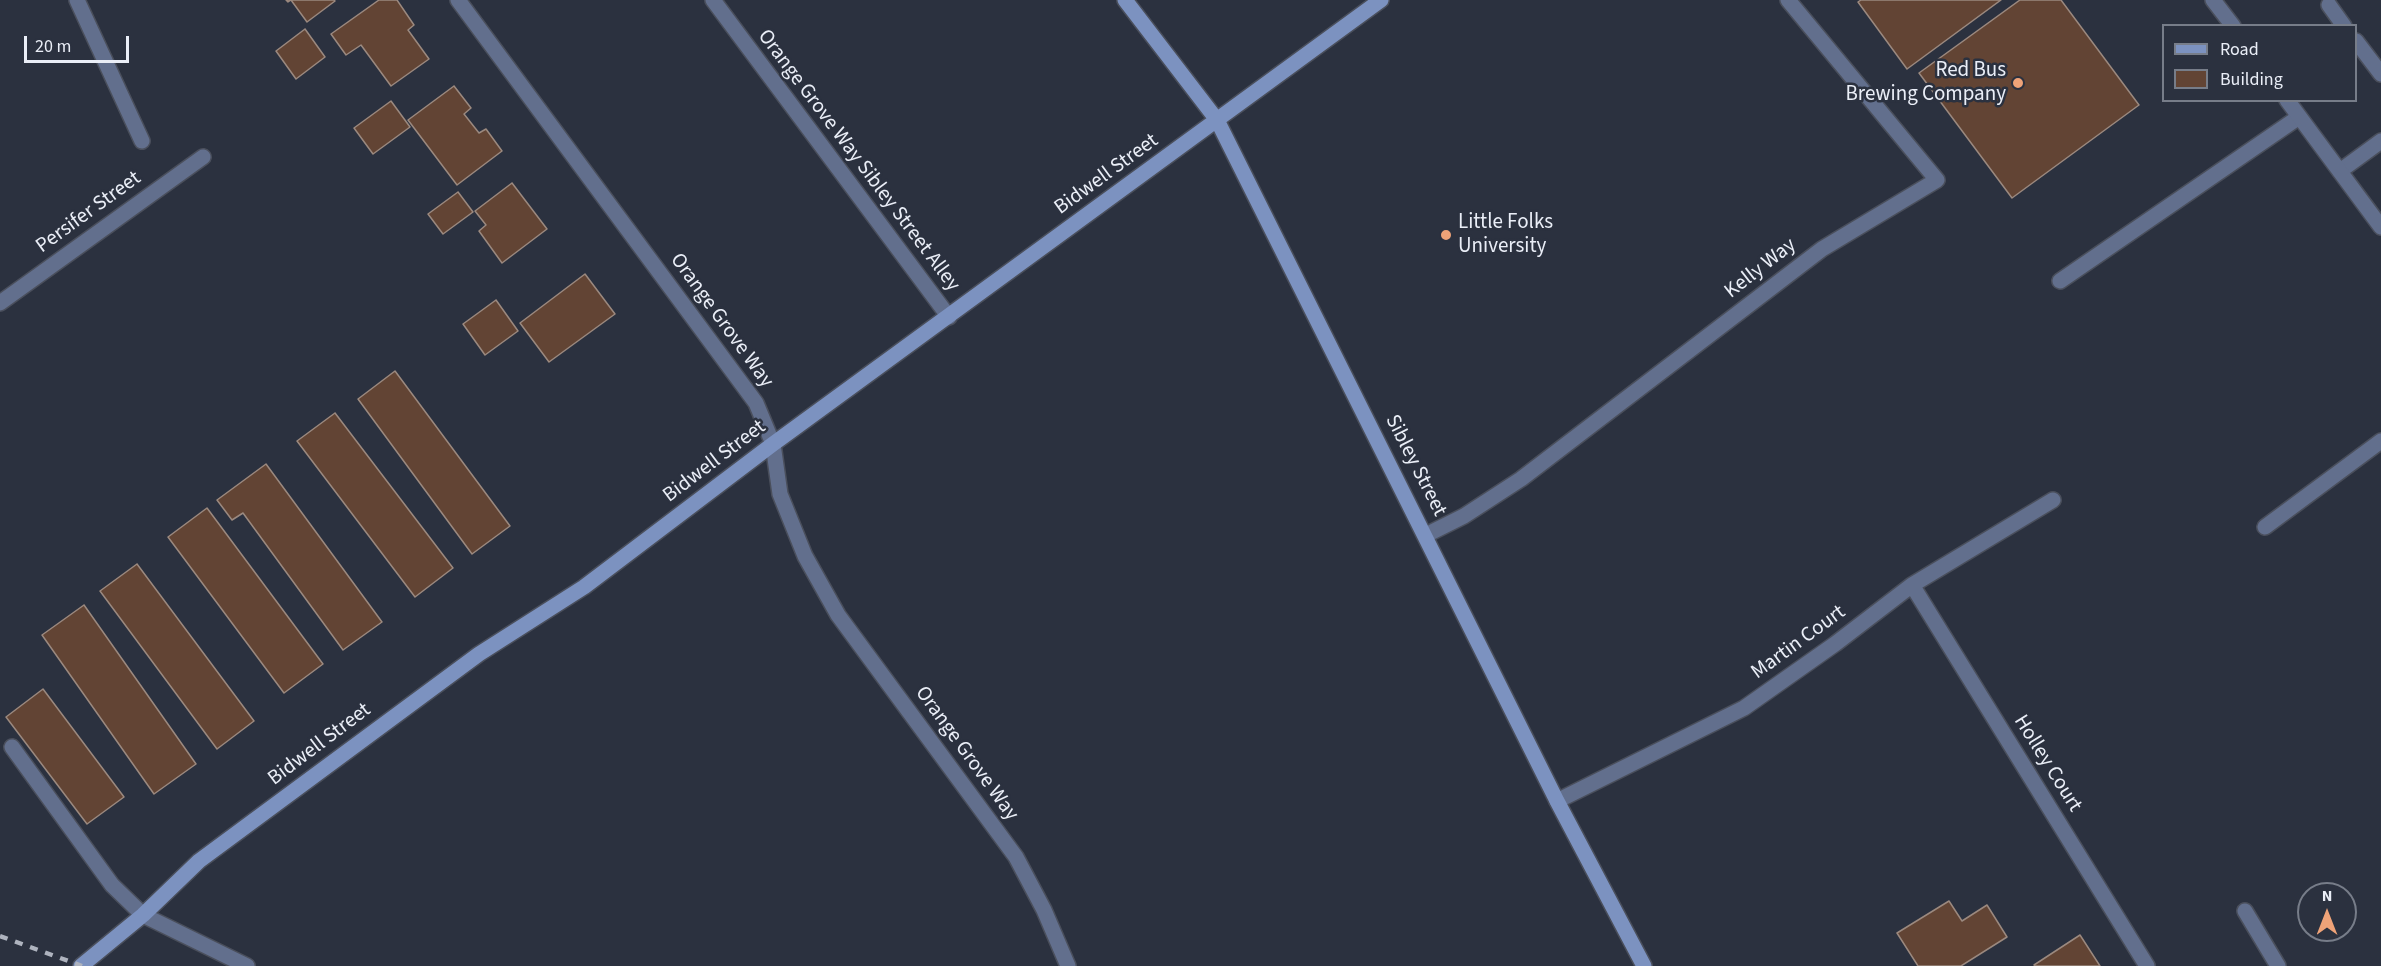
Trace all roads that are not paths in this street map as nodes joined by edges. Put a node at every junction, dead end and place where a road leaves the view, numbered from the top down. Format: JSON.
{"nodes":[{"id":1,"x":77,"y":0,"type":"edge"},
{"id":2,"x":458,"y":0,"type":"edge"},
{"id":3,"x":713,"y":0,"type":"edge"},
{"id":4,"x":1125,"y":0,"type":"edge"},
{"id":5,"x":1381,"y":0,"type":"edge"},
{"id":6,"x":1788,"y":0,"type":"edge"},
{"id":7,"x":2213,"y":0,"type":"edge"},
{"id":8,"x":2329,"y":5,"type":"dead end"},
{"id":9,"x":2231,"y":24,"type":"edge"},
{"id":10,"x":2343,"y":24,"type":"edge"},
{"id":11,"x":2357,"y":44,"type":"edge"},
{"id":12,"x":2381,"y":74,"type":"edge"},
{"id":13,"x":2288,"y":102,"type":"edge"},
{"id":14,"x":2299,"y":117,"type":"junction"},
{"id":15,"x":1216,"y":120,"type":"junction"},
{"id":16,"x":142,"y":141,"type":"dead end"},
{"id":17,"x":2381,"y":141,"type":"edge"},
{"id":18,"x":203,"y":157,"type":"dead end"},
{"id":19,"x":2340,"y":171,"type":"junction"},
{"id":20,"x":2381,"y":227,"type":"edge"},
{"id":21,"x":2060,"y":281,"type":"dead end"},
{"id":22,"x":0,"y":303,"type":"edge"},
{"id":23,"x":949,"y":317,"type":"junction"},
{"id":24,"x":2381,"y":441,"type":"edge"},
{"id":25,"x":773,"y":444,"type":"junction"},
{"id":26,"x":2053,"y":500,"type":"dead end"},
{"id":27,"x":2265,"y":527,"type":"dead end"},
{"id":28,"x":1426,"y":535,"type":"junction"},
{"id":29,"x":1912,"y":585,"type":"junction"},
{"id":30,"x":12,"y":747,"type":"dead end"},
{"id":31,"x":1557,"y":801,"type":"junction"},
{"id":32,"x":2245,"y":911,"type":"dead end"},
{"id":33,"x":143,"y":915,"type":"junction"},
{"id":34,"x":81,"y":966,"type":"edge"},
{"id":35,"x":247,"y":966,"type":"edge"},
{"id":36,"x":1068,"y":966,"type":"edge"},
{"id":37,"x":1644,"y":966,"type":"edge"},
{"id":38,"x":2147,"y":966,"type":"edge"},
{"id":39,"x":2278,"y":966,"type":"edge"}],
"edges":[{"from":1,"to":16,"type":"street"},
{"from":2,"to":25,"type":"street","name":"Orange Grove Way"},
{"from":3,"to":23,"type":"street","name":"Orange Grove Way Sibley Street Alley"},
{"from":4,"to":15,"type":"street","name":"Sibley Street"},
{"from":5,"to":15,"type":"street","name":"Bidwell Street"},
{"from":6,"to":28,"type":"street","name":"Kelly Way"},
{"from":7,"to":9,"type":"street"},
{"from":8,"to":10,"type":"street"},
{"from":11,"to":12,"type":"street"},
{"from":13,"to":14,"type":"street"},
{"from":14,"to":19,"type":"street"},
{"from":14,"to":21,"type":"street"},
{"from":15,"to":23,"type":"street","name":"Bidwell Street"},
{"from":15,"to":28,"type":"street","name":"Sibley Street"},
{"from":17,"to":19,"type":"street"},
{"from":18,"to":22,"type":"street","name":"Persifer Street"},
{"from":19,"to":20,"type":"street"},
{"from":23,"to":25,"type":"street","name":"Bidwell Street"},
{"from":24,"to":27,"type":"street"},
{"from":25,"to":33,"type":"street","name":"Bidwell Street"},
{"from":25,"to":36,"type":"street","name":"Orange Grove Way"},
{"from":26,"to":29,"type":"street","name":"Martin Court"},
{"from":28,"to":31,"type":"street","name":"Sibley Street"},
{"from":29,"to":31,"type":"street","name":"Martin Court"},
{"from":29,"to":38,"type":"street","name":"Holley Court"},
{"from":30,"to":33,"type":"street"},
{"from":31,"to":37,"type":"street","name":"Sibley Street"},
{"from":32,"to":39,"type":"street"},
{"from":33,"to":34,"type":"street","name":"Bidwell Street"},
{"from":33,"to":35,"type":"street"}]}
